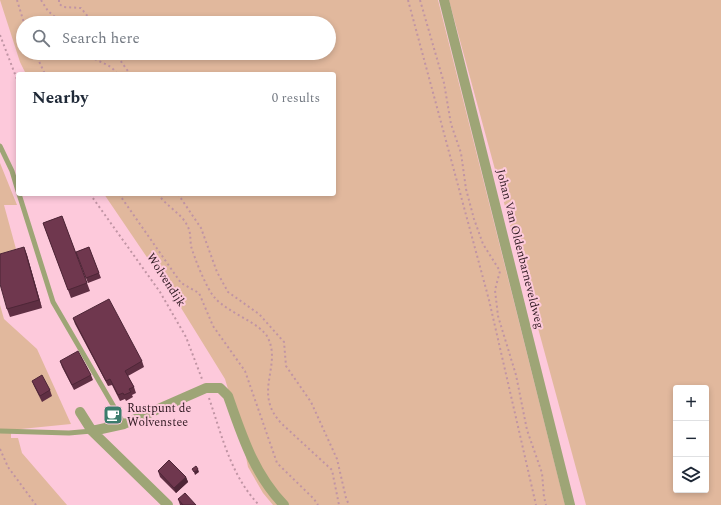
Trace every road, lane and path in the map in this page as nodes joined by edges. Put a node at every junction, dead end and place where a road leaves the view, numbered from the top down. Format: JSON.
{"nodes":[{"id":1,"x":17,"y":0,"type":"edge"},
{"id":2,"x":41,"y":0,"type":"edge"},
{"id":3,"x":59,"y":0,"type":"edge"},
{"id":4,"x":408,"y":0,"type":"edge"},
{"id":5,"x":420,"y":0,"type":"edge"},
{"id":6,"x":444,"y":0,"type":"edge"},
{"id":7,"x":22,"y":16,"type":"edge"},
{"id":8,"x":54,"y":16,"type":"edge"},
{"id":9,"x":87,"y":16,"type":"edge"},
{"id":10,"x":0,"y":35,"type":"edge"},
{"id":11,"x":38,"y":60,"type":"edge"},
{"id":12,"x":96,"y":60,"type":"edge"},
{"id":13,"x":120,"y":60,"type":"edge"},
{"id":14,"x":44,"y":72,"type":"edge"},
{"id":15,"x":116,"y":72,"type":"edge"},
{"id":16,"x":129,"y":72,"type":"edge"},
{"id":17,"x":16,"y":77,"type":"edge"},
{"id":18,"x":0,"y":146,"type":"edge"},
{"id":19,"x":16,"y":186,"type":"edge"},
{"id":20,"x":19,"y":196,"type":"edge"},
{"id":21,"x":91,"y":196,"type":"edge"},
{"id":22,"x":120,"y":196,"type":"edge"},
{"id":23,"x":160,"y":196,"type":"edge"},
{"id":24,"x":179,"y":196,"type":"edge"},
{"id":25,"x":206,"y":388,"type":"junction"},
{"id":26,"x":80,"y":412,"type":"dead end"},
{"id":27,"x":124,"y":424,"type":"junction"},
{"id":28,"x":92,"y":430,"type":"junction"},
{"id":29,"x":0,"y":431,"type":"edge"},
{"id":30,"x":0,"y":449,"type":"edge"},
{"id":31,"x":36,"y":505,"type":"edge"},
{"id":32,"x":168,"y":505,"type":"edge"},
{"id":33,"x":259,"y":505,"type":"edge"},
{"id":34,"x":284,"y":505,"type":"edge"},
{"id":35,"x":318,"y":505,"type":"edge"},
{"id":36,"x":339,"y":505,"type":"edge"},
{"id":37,"x":349,"y":505,"type":"edge"},
{"id":38,"x":536,"y":505,"type":"edge"},
{"id":39,"x":546,"y":505,"type":"edge"},
{"id":40,"x":570,"y":505,"type":"edge"}],
"edges":[{"from":1,"to":7,"type":"path"},
{"from":2,"to":8,"type":"path"},
{"from":3,"to":9,"type":"path"},
{"from":4,"to":38,"type":"path"},
{"from":5,"to":39,"type":"path"},
{"from":6,"to":40,"type":"street","name":"Johan Van Oldenbarneveldweg"},
{"from":10,"to":17,"type":"path"},
{"from":11,"to":14,"type":"path"},
{"from":12,"to":15,"type":"path"},
{"from":13,"to":16,"type":"path"},
{"from":18,"to":19,"type":"lane"},
{"from":20,"to":27,"type":"lane"},
{"from":21,"to":25,"type":"path","name":"Wolvendijk"},
{"from":22,"to":35,"type":"path"},
{"from":23,"to":36,"type":"path"},
{"from":24,"to":37,"type":"path"},
{"from":25,"to":27,"type":"street"},
{"from":25,"to":33,"type":"path","name":"Wolvendijk"},
{"from":25,"to":34,"type":"street"},
{"from":26,"to":28,"type":"street"},
{"from":27,"to":28,"type":"street"},
{"from":28,"to":29,"type":"lane"},
{"from":28,"to":32,"type":"street"},
{"from":30,"to":31,"type":"path"}]}
